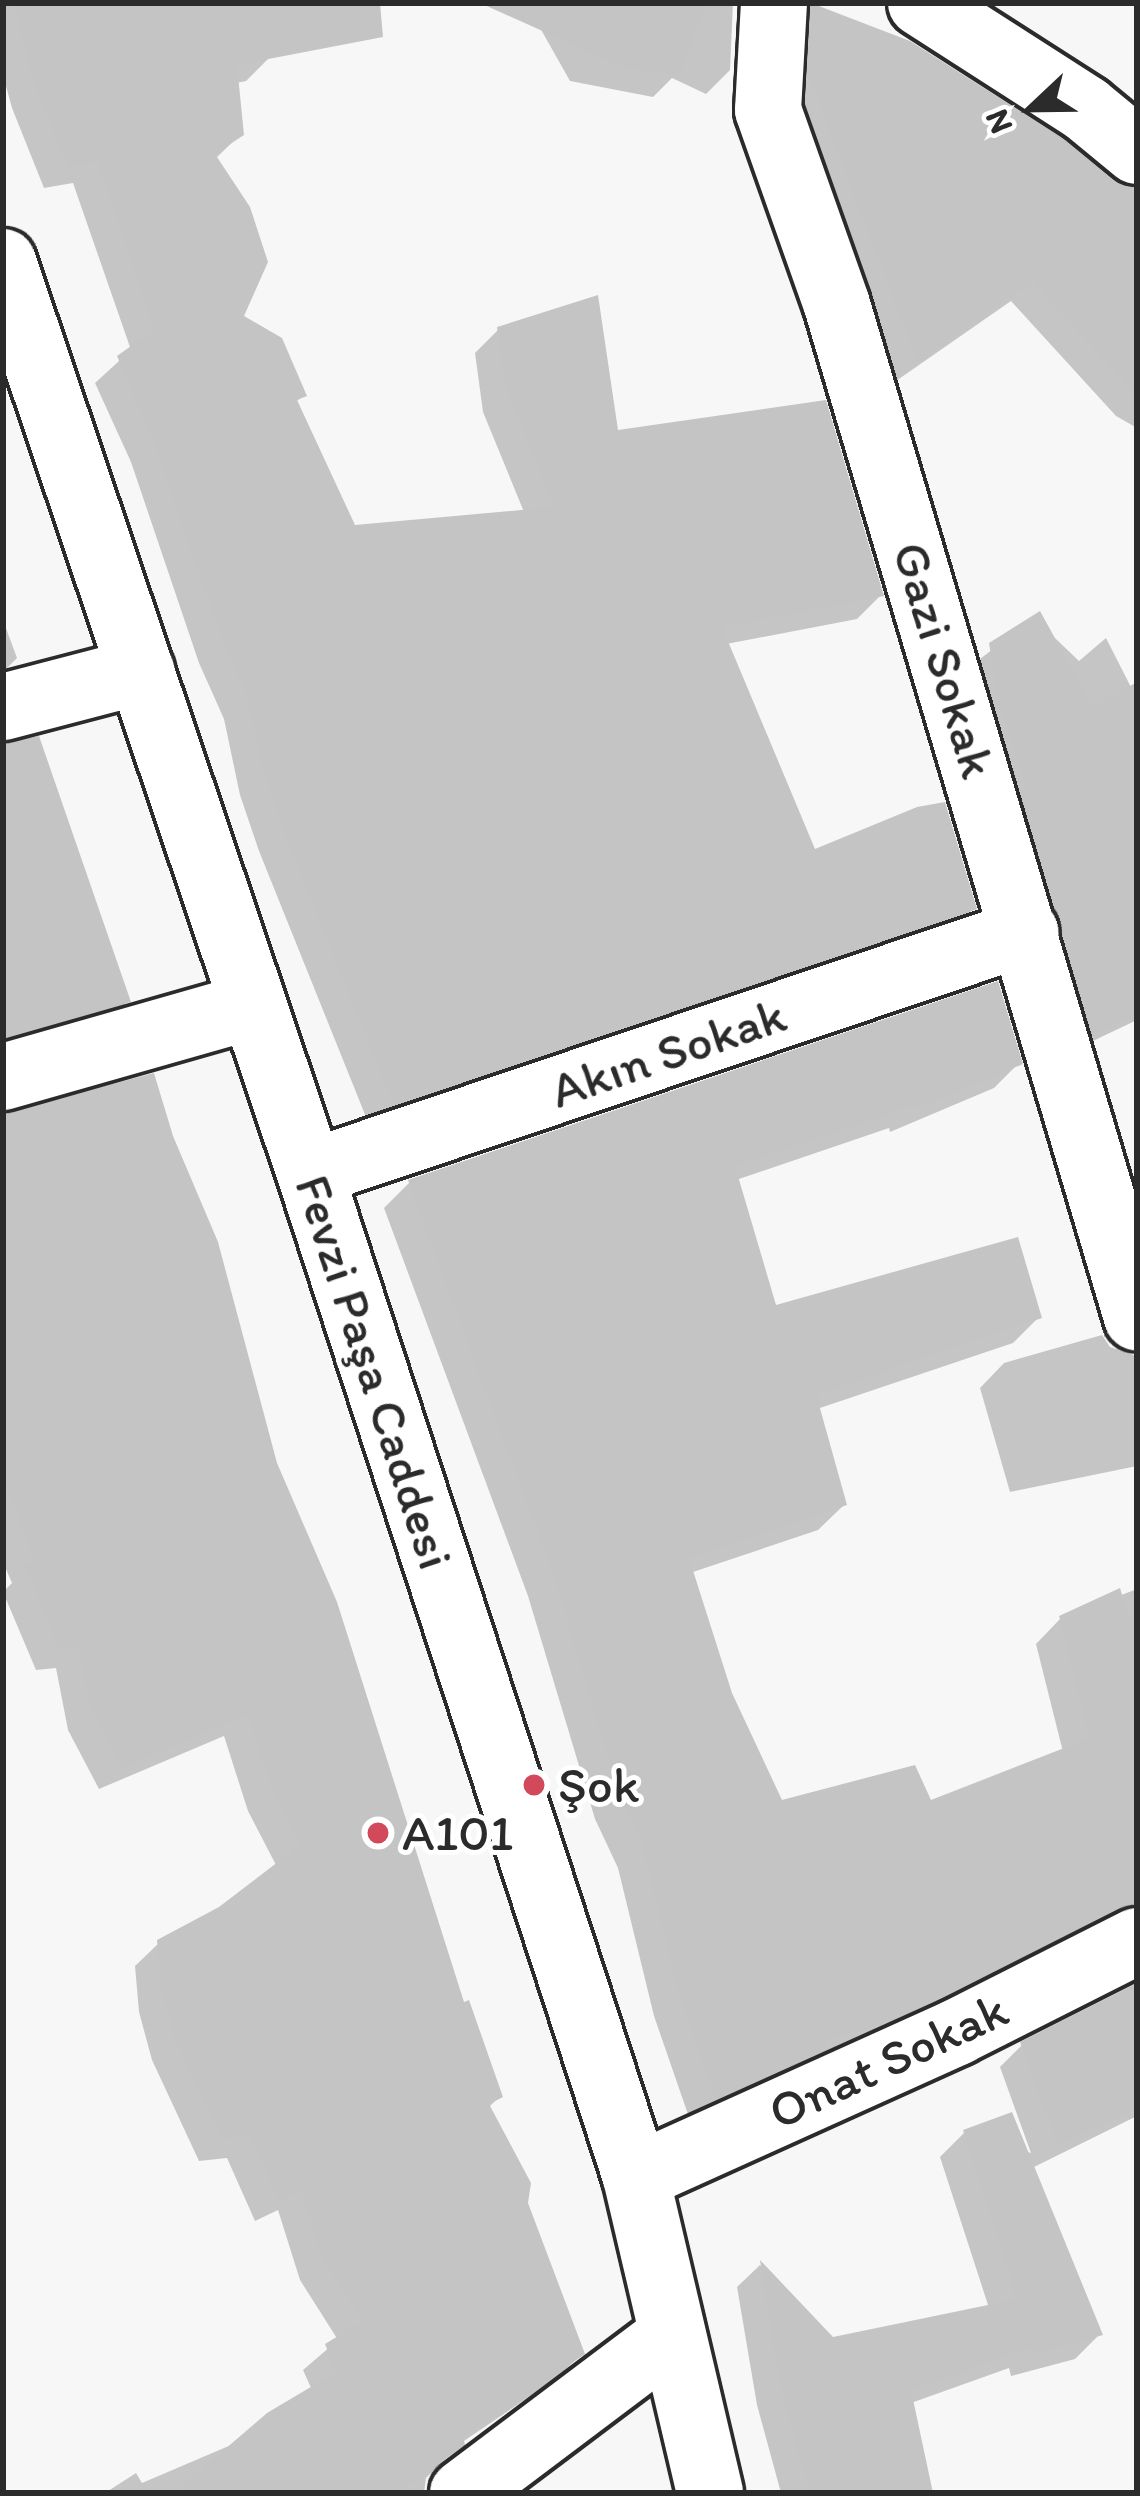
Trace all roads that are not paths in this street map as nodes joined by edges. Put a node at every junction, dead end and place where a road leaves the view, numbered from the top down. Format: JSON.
{"nodes":[{"id":1,"x":774,"y":3,"type":"edge"},
{"id":2,"x":921,"y":3,"type":"edge"},
{"id":3,"x":1137,"y":151,"type":"edge"},
{"id":4,"x":3,"y":262,"type":"edge"},
{"id":5,"x":141,"y":670,"type":"junction"},
{"id":6,"x":3,"y":707,"type":"edge"},
{"id":7,"x":1026,"y":932,"type":"junction"},
{"id":8,"x":253,"y":1006,"type":"junction"},
{"id":9,"x":3,"y":1076,"type":"edge"},
{"id":10,"x":310,"y":1173,"type":"junction"},
{"id":11,"x":1137,"y":1317,"type":"edge"},
{"id":12,"x":1137,"y":1941,"type":"edge"},
{"id":13,"x":636,"y":2177,"type":"junction"},
{"id":14,"x":670,"y":2337,"type":"junction"},
{"id":15,"x":463,"y":2493,"type":"edge"},
{"id":16,"x":710,"y":2493,"type":"edge"}],
"edges":[{"from":1,"to":7,"type":"street","name":"Gazi Sokak"},
{"from":2,"to":3,"type":"street"},
{"from":4,"to":5,"type":"street","name":"Fevzi Paşa Caddesi"},
{"from":5,"to":6,"type":"street"},
{"from":5,"to":8,"type":"street","name":"Fevzi Paşa Caddesi"},
{"from":7,"to":10,"type":"street","name":"Akın Sokak"},
{"from":7,"to":11,"type":"street","name":"Gazi Sokak"},
{"from":8,"to":9,"type":"street"},
{"from":8,"to":10,"type":"street","name":"Fevzi Paşa Caddesi"},
{"from":10,"to":13,"type":"street","name":"Fevzi Paşa Caddesi"},
{"from":12,"to":13,"type":"street","name":"Onat Sokak"},
{"from":13,"to":14,"type":"street","name":"Fevzi Paşa Caddesi"},
{"from":14,"to":15,"type":"street"},
{"from":14,"to":16,"type":"street","name":"Fevzi Paşa Caddesi"}]}
